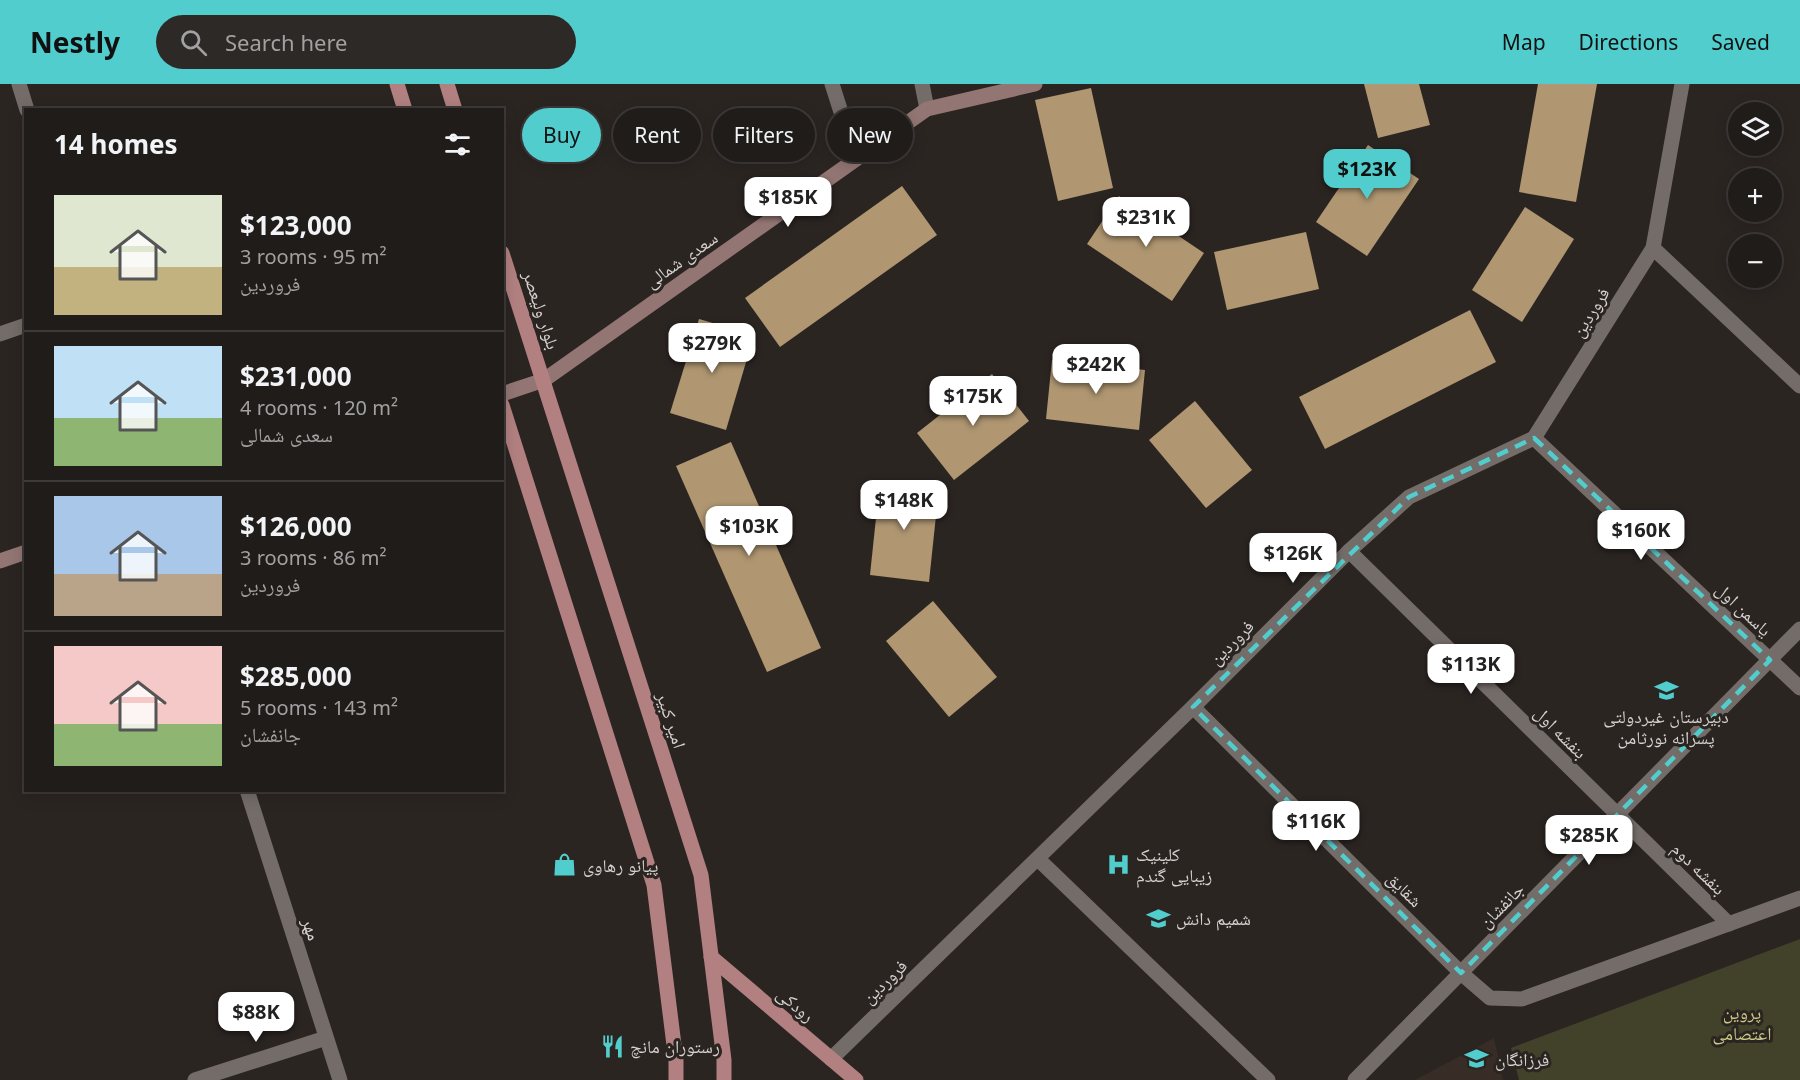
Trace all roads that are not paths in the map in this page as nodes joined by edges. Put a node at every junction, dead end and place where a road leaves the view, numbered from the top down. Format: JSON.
{"nodes":[{"id":1,"x":19,"y":84,"type":"edge"},
{"id":2,"x":397,"y":84,"type":"edge"},
{"id":3,"x":447,"y":84,"type":"edge"},
{"id":4,"x":832,"y":84,"type":"edge"},
{"id":5,"x":922,"y":84,"type":"edge"},
{"id":6,"x":1035,"y":84,"type":"edge"},
{"id":7,"x":1682,"y":84,"type":"edge"},
{"id":8,"x":26,"y":108,"type":"edge"},
{"id":9,"x":404,"y":108,"type":"edge"},
{"id":10,"x":454,"y":108,"type":"edge"},
{"id":11,"x":840,"y":108,"type":"edge"},
{"id":12,"x":927,"y":109,"type":"junction"},
{"id":13,"x":913,"y":119,"type":"edge"},
{"id":14,"x":852,"y":162,"type":"edge"},
{"id":15,"x":1653,"y":248,"type":"junction"},
{"id":16,"x":504,"y":259,"type":"edge"},
{"id":17,"x":24,"y":327,"type":"edge"},
{"id":18,"x":0,"y":334,"type":"edge"},
{"id":19,"x":544,"y":380,"type":"junction"},
{"id":20,"x":1800,"y":386,"type":"edge"},
{"id":21,"x":504,"y":393,"type":"edge"},
{"id":22,"x":504,"y":411,"type":"edge"},
{"id":23,"x":1534,"y":438,"type":"junction"},
{"id":24,"x":1349,"y":551,"type":"junction"},
{"id":25,"x":24,"y":553,"type":"edge"},
{"id":26,"x":0,"y":561,"type":"edge"},
{"id":27,"x":1800,"y":629,"type":"edge"},
{"id":28,"x":1770,"y":660,"type":"junction"},
{"id":29,"x":1800,"y":688,"type":"edge"},
{"id":30,"x":1193,"y":707,"type":"junction"},
{"id":31,"x":248,"y":792,"type":"edge"},
{"id":32,"x":1617,"y":815,"type":"junction"},
{"id":33,"x":1038,"y":859,"type":"junction"},
{"id":34,"x":1800,"y":898,"type":"edge"},
{"id":35,"x":1729,"y":924,"type":"junction"},
{"id":36,"x":711,"y":957,"type":"junction"},
{"id":37,"x":1461,"y":973,"type":"junction"},
{"id":38,"x":326,"y":1038,"type":"junction"},
{"id":39,"x":831,"y":1059,"type":"junction"},
{"id":40,"x":195,"y":1080,"type":"edge"},
{"id":41,"x":340,"y":1080,"type":"edge"},
{"id":42,"x":676,"y":1080,"type":"edge"},
{"id":43,"x":723,"y":1080,"type":"edge"},
{"id":44,"x":856,"y":1080,"type":"edge"},
{"id":45,"x":1268,"y":1080,"type":"edge"},
{"id":46,"x":1355,"y":1080,"type":"edge"}],
"edges":[{"from":1,"to":8,"type":"street"},
{"from":2,"to":9,"type":"main road"},
{"from":3,"to":10,"type":"main road"},
{"from":4,"to":11,"type":"street"},
{"from":5,"to":12,"type":"street"},
{"from":6,"to":12,"type":"main road","name":"سعدى شمالى"},
{"from":7,"to":15,"type":"street","name":"فروردین"},
{"from":12,"to":13,"type":"main road","name":"سعدى شمالى"},
{"from":14,"to":19,"type":"main road","name":"سعدى شمالى"},
{"from":15,"to":20,"type":"street"},
{"from":15,"to":23,"type":"street","name":"فروردین"},
{"from":16,"to":19,"type":"main road","name":"بلوار ولیعصر"},
{"from":17,"to":18,"type":"street"},
{"from":19,"to":21,"type":"main road","name":"سعدى شمالى"},
{"from":19,"to":36,"type":"main road","name":"امیر کبیر"},
{"from":22,"to":42,"type":"main road"},
{"from":23,"to":24,"type":"street","name":"فروردین"},
{"from":23,"to":28,"type":"street","name":"یاسمن اول"},
{"from":24,"to":30,"type":"street","name":"فروردین"},
{"from":24,"to":32,"type":"street","name":"بنفشه اول"},
{"from":25,"to":26,"type":"main road"},
{"from":27,"to":28,"type":"street","name":"جانفشان"},
{"from":28,"to":29,"type":"street","name":"یاسمن اول"},
{"from":28,"to":32,"type":"street","name":"جانفشان"},
{"from":30,"to":33,"type":"street","name":"فروردین"},
{"from":30,"to":37,"type":"street","name":"شقایق"},
{"from":31,"to":38,"type":"street","name":"مهر"},
{"from":32,"to":35,"type":"street","name":"بنفشه دوم"},
{"from":32,"to":37,"type":"street","name":"جانفشان"},
{"from":33,"to":39,"type":"street","name":"فروردین"},
{"from":33,"to":45,"type":"street"},
{"from":34,"to":35,"type":"street","name":"شقایق"},
{"from":35,"to":37,"type":"street","name":"شقایق"},
{"from":36,"to":39,"type":"main road","name":"رودکى"},
{"from":36,"to":43,"type":"main road","name":"امیر کبیر"},
{"from":37,"to":46,"type":"street","name":"جانفشان"},
{"from":38,"to":40,"type":"street"},
{"from":38,"to":41,"type":"street","name":"مهر"},
{"from":39,"to":44,"type":"main road","name":"رودکى"}]}
